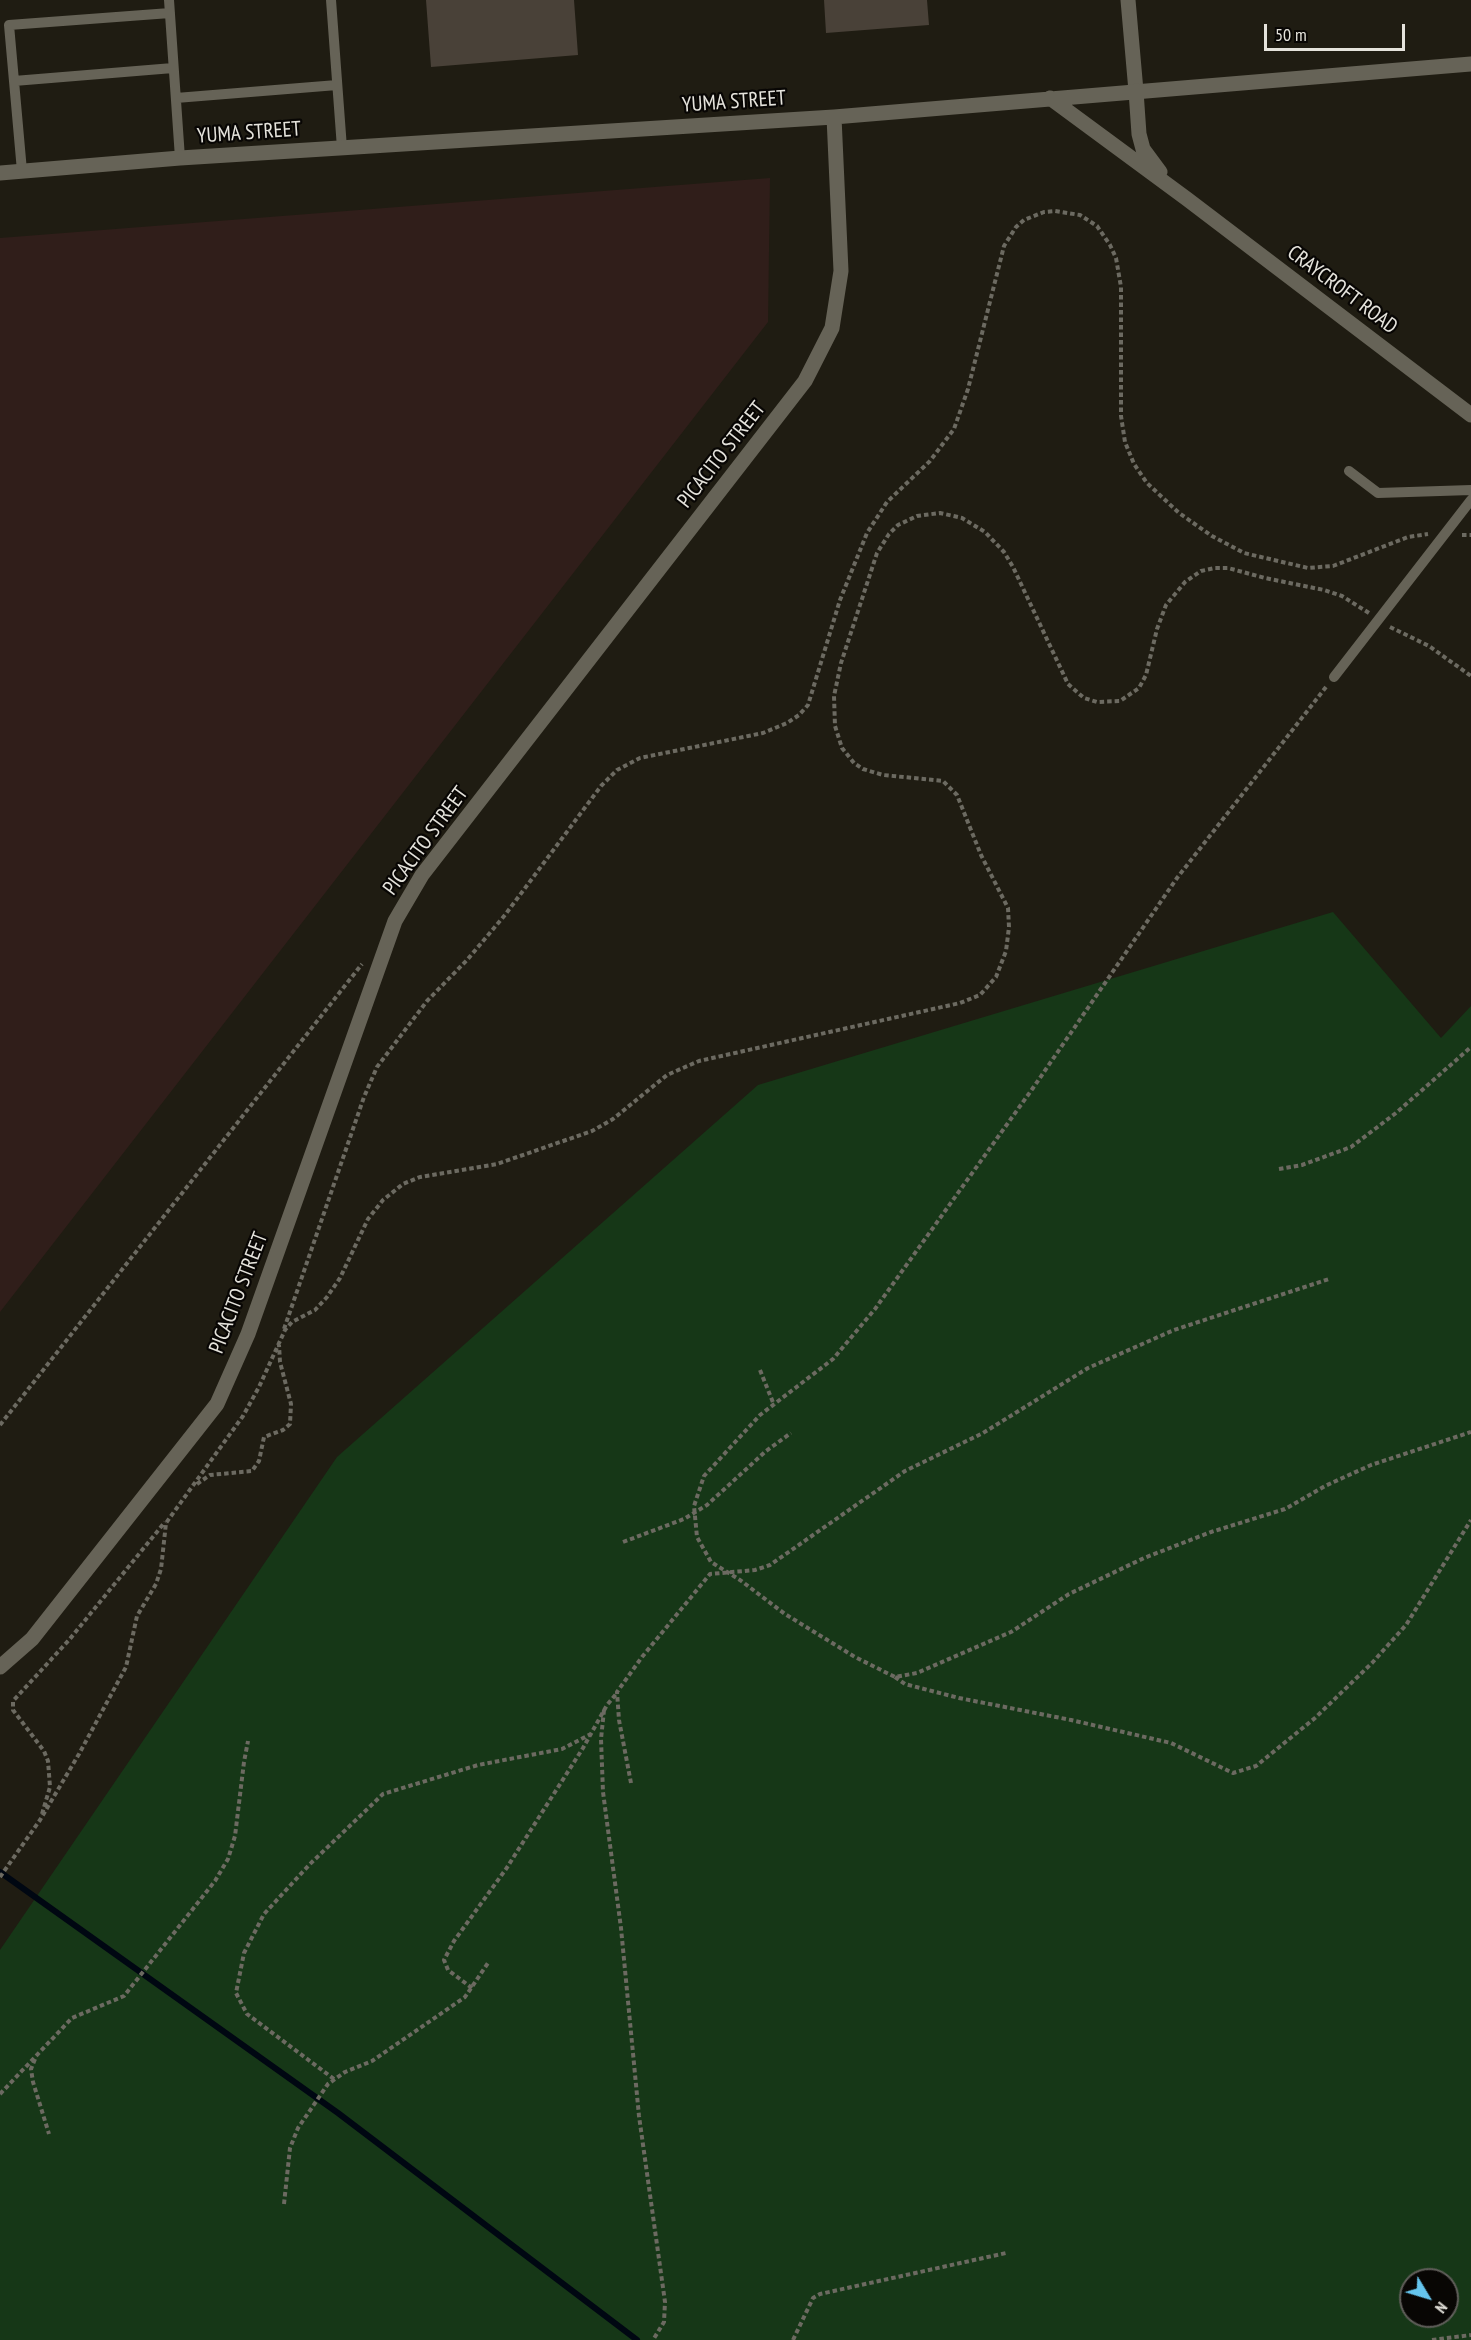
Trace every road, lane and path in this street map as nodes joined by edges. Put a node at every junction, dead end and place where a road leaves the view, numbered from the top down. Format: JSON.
{"nodes":[{"id":1,"x":169,"y":0,"type":"edge"},
{"id":2,"x":331,"y":0,"type":"edge"},
{"id":3,"x":1128,"y":0,"type":"edge"},
{"id":4,"x":170,"y":13,"type":"junction"},
{"id":5,"x":1471,"y":64,"type":"edge"},
{"id":6,"x":173,"y":68,"type":"junction"},
{"id":7,"x":14,"y":81,"type":"junction"},
{"id":8,"x":337,"y":85,"type":"junction"},
{"id":9,"x":1136,"y":91,"type":"junction"},
{"id":10,"x":176,"y":98,"type":"junction"},
{"id":11,"x":1050,"y":98,"type":"junction"},
{"id":12,"x":834,"y":117,"type":"junction"},
{"id":13,"x":342,"y":148,"type":"junction"},
{"id":14,"x":180,"y":158,"type":"junction"},
{"id":15,"x":22,"y":171,"type":"junction"},
{"id":16,"x":0,"y":173,"type":"edge"},
{"id":17,"x":1187,"y":199,"type":"junction"},
{"id":18,"x":1471,"y":415,"type":"edge"},
{"id":19,"x":1349,"y":471,"type":"dead end"},
{"id":20,"x":1471,"y":490,"type":"edge"},
{"id":21,"x":1471,"y":500,"type":"edge"},
{"id":22,"x":1444,"y":534,"type":"junction"},
{"id":23,"x":1471,"y":535,"type":"edge"},
{"id":24,"x":1378,"y":619,"type":"junction"},
{"id":25,"x":1471,"y":676,"type":"edge"},
{"id":26,"x":1334,"y":677,"type":"joint"},
{"id":27,"x":366,"y":958,"type":"dead end"},
{"id":28,"x":1471,"y":1047,"type":"edge"},
{"id":29,"x":1279,"y":1169,"type":"dead end"},
{"id":30,"x":1329,"y":1279,"type":"dead end"},
{"id":31,"x":281,"y":1339,"type":"junction"},
{"id":32,"x":760,"y":1370,"type":"dead end"},
{"id":33,"x":774,"y":1405,"type":"junction"},
{"id":34,"x":0,"y":1425,"type":"edge"},
{"id":35,"x":1471,"y":1432,"type":"edge"},
{"id":36,"x":791,"y":1433,"type":"dead end"},
{"id":37,"x":180,"y":1503,"type":"junction"},
{"id":38,"x":694,"y":1512,"type":"junction"},
{"id":39,"x":1471,"y":1520,"type":"edge"},
{"id":40,"x":623,"y":1542,"type":"dead end"},
{"id":41,"x":728,"y":1572,"type":"junction"},
{"id":42,"x":0,"y":1667,"type":"edge"},
{"id":43,"x":895,"y":1677,"type":"junction"},
{"id":44,"x":617,"y":1692,"type":"junction"},
{"id":45,"x":604,"y":1710,"type":"junction"},
{"id":46,"x":591,"y":1734,"type":"junction"},
{"id":47,"x":248,"y":1741,"type":"dead end"},
{"id":48,"x":631,"y":1783,"type":"dead end"},
{"id":49,"x":40,"y":1820,"type":"junction"},
{"id":50,"x":0,"y":1877,"type":"edge"},
{"id":51,"x":489,"y":1963,"type":"dead end"},
{"id":52,"x":472,"y":1988,"type":"junction"},
{"id":53,"x":36,"y":2056,"type":"junction"},
{"id":54,"x":334,"y":2079,"type":"junction"},
{"id":55,"x":0,"y":2094,"type":"edge"},
{"id":56,"x":49,"y":2134,"type":"dead end"},
{"id":57,"x":284,"y":2204,"type":"dead end"},
{"id":58,"x":1006,"y":2253,"type":"dead end"},
{"id":59,"x":1471,"y":2335,"type":"edge"},
{"id":60,"x":653,"y":2340,"type":"edge"},
{"id":61,"x":793,"y":2340,"type":"edge"},
{"id":62,"x":1432,"y":2340,"type":"edge"}],
"edges":[{"from":1,"to":4,"type":"lane"},
{"from":2,"to":8,"type":"lane"},
{"from":3,"to":9,"type":"street","name":"CRAYCROFT ROAD"},
{"from":4,"to":6,"type":"lane"},
{"from":4,"to":7,"type":"lane"},
{"from":5,"to":9,"type":"street","name":"YUMA STREET"},
{"from":6,"to":7,"type":"lane"},
{"from":6,"to":10,"type":"lane"},
{"from":7,"to":15,"type":"lane"},
{"from":8,"to":10,"type":"lane"},
{"from":8,"to":13,"type":"lane"},
{"from":9,"to":11,"type":"street","name":"YUMA STREET"},
{"from":9,"to":17,"type":"street","name":"CRAYCROFT ROAD"},
{"from":10,"to":14,"type":"lane"},
{"from":11,"to":12,"type":"street","name":"YUMA STREET"},
{"from":11,"to":17,"type":"street","name":"CRAYCROFT ROAD"},
{"from":12,"to":13,"type":"street","name":"YUMA STREET"},
{"from":12,"to":42,"type":"street","name":"PICACITO STREET"},
{"from":13,"to":14,"type":"street","name":"YUMA STREET"},
{"from":14,"to":15,"type":"street","name":"YUMA STREET"},
{"from":15,"to":16,"type":"street","name":"YUMA STREET"},
{"from":17,"to":18,"type":"street","name":"CRAYCROFT ROAD"},
{"from":19,"to":20,"type":"lane"},
{"from":21,"to":22,"type":"lane"},
{"from":22,"to":23,"type":"path"},
{"from":22,"to":24,"type":"lane"},
{"from":22,"to":31,"type":"path"},
{"from":24,"to":25,"type":"path"},
{"from":24,"to":26,"type":"lane"},
{"from":24,"to":31,"type":"path"},
{"from":26,"to":33,"type":"path"},
{"from":27,"to":34,"type":"path"},
{"from":28,"to":29,"type":"path"},
{"from":30,"to":41,"type":"path"},
{"from":31,"to":37,"type":"path"},
{"from":31,"to":37,"type":"path"},
{"from":32,"to":33,"type":"path"},
{"from":33,"to":38,"type":"path"},
{"from":35,"to":43,"type":"path"},
{"from":36,"to":38,"type":"path"},
{"from":37,"to":49,"type":"path"},
{"from":37,"to":49,"type":"path"},
{"from":38,"to":40,"type":"path"},
{"from":38,"to":41,"type":"path"},
{"from":39,"to":43,"type":"path"},
{"from":41,"to":43,"type":"path"},
{"from":41,"to":44,"type":"path"},
{"from":44,"to":45,"type":"path"},
{"from":44,"to":48,"type":"path"},
{"from":45,"to":46,"type":"path"},
{"from":45,"to":60,"type":"path"},
{"from":46,"to":52,"type":"path"},
{"from":46,"to":54,"type":"path"},
{"from":47,"to":53,"type":"path"},
{"from":49,"to":50,"type":"path"},
{"from":51,"to":52,"type":"path"},
{"from":52,"to":54,"type":"path"},
{"from":53,"to":55,"type":"path"},
{"from":53,"to":56,"type":"path"},
{"from":54,"to":57,"type":"path"},
{"from":58,"to":61,"type":"path"},
{"from":59,"to":62,"type":"path"}]}
